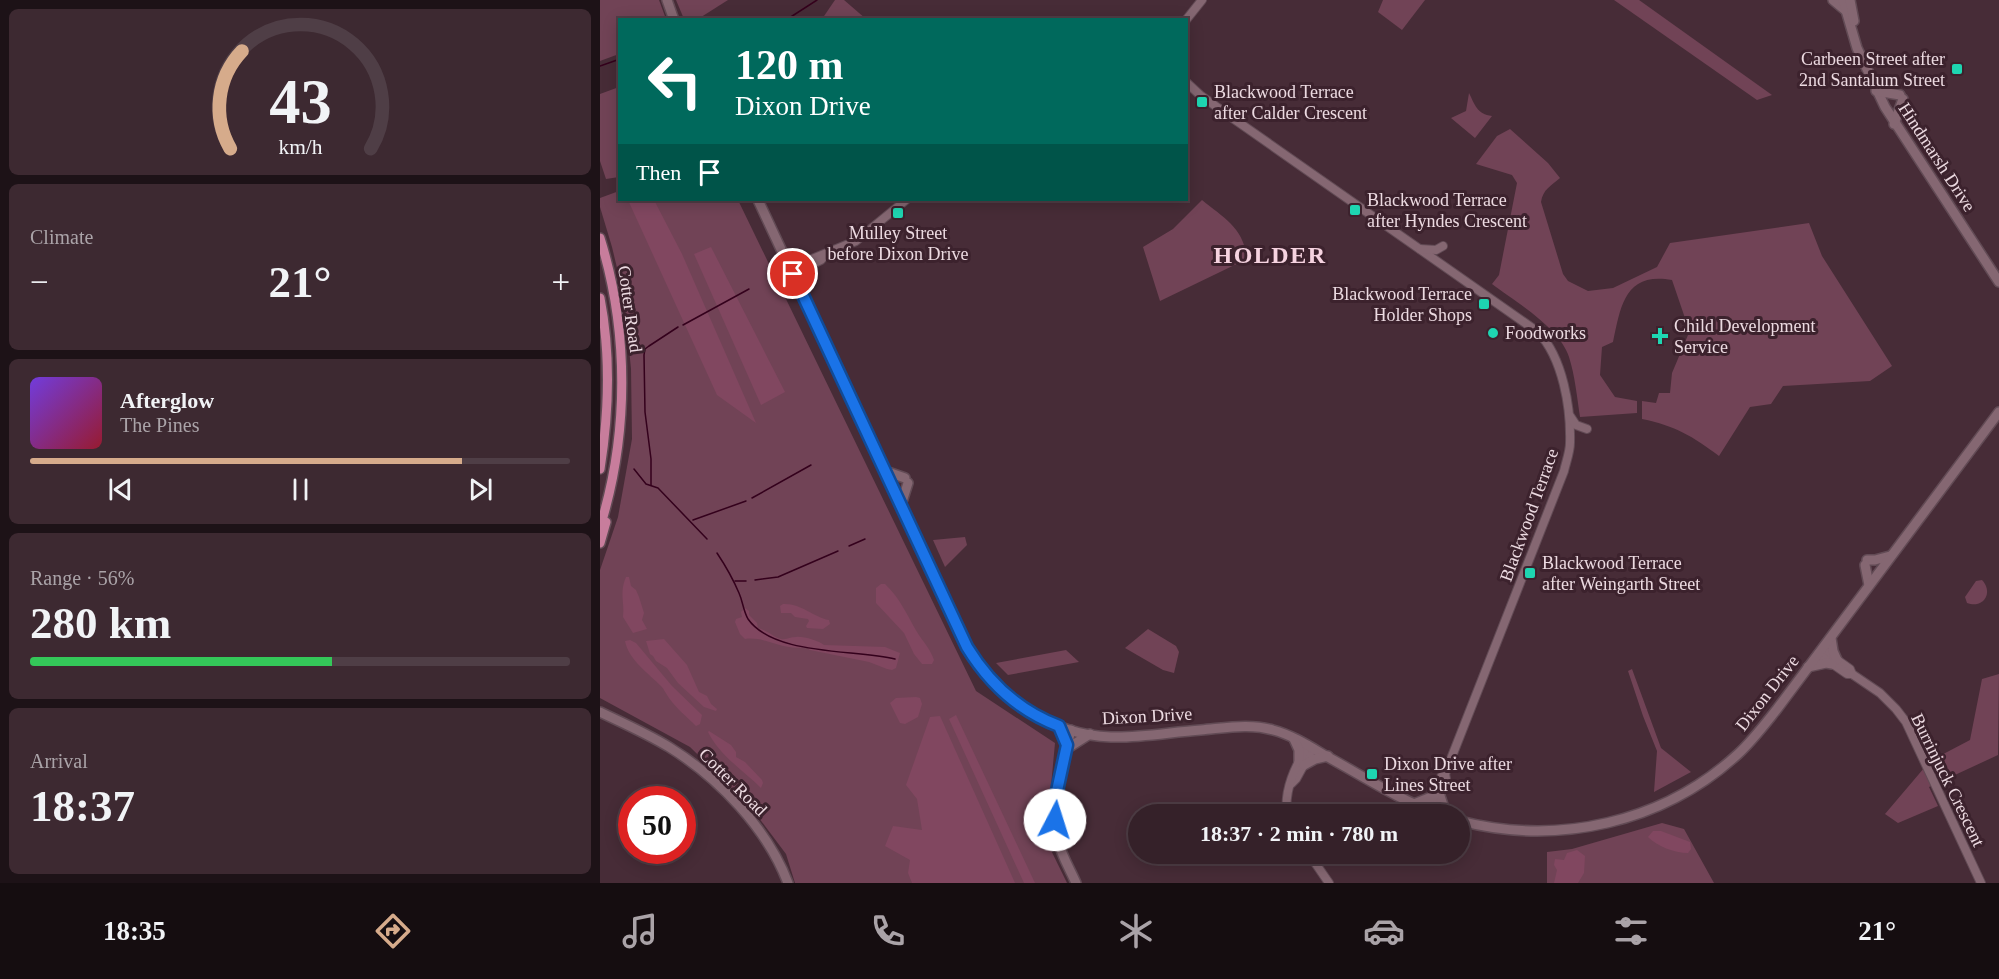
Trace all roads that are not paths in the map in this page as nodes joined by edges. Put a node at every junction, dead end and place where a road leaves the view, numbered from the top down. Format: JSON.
{"nodes":[{"id":1,"x":666,"y":0,"type":"edge"},
{"id":2,"x":1202,"y":0,"type":"edge"},
{"id":3,"x":1833,"y":0,"type":"edge"},
{"id":4,"x":1850,"y":0,"type":"edge"},
{"id":5,"x":1844,"y":5,"type":"edge"},
{"id":6,"x":673,"y":18,"type":"edge"},
{"id":7,"x":1188,"y":18,"type":"edge"},
{"id":8,"x":1870,"y":78,"type":"junction"},
{"id":9,"x":1188,"y":84,"type":"edge"},
{"id":10,"x":1876,"y":91,"type":"junction"},
{"id":11,"x":1894,"y":124,"type":"junction"},
{"id":12,"x":758,"y":201,"type":"edge"},
{"id":13,"x":905,"y":201,"type":"edge"},
{"id":14,"x":600,"y":238,"type":"edge"},
{"id":15,"x":1443,"y":246,"type":"dead end"},
{"id":16,"x":1419,"y":248,"type":"junction"},
{"id":17,"x":784,"y":256,"type":"junction"},
{"id":18,"x":807,"y":263,"type":"junction"},
{"id":19,"x":791,"y":271,"type":"junction"},
{"id":20,"x":1999,"y":282,"type":"edge"},
{"id":21,"x":799,"y":288,"type":"junction"},
{"id":22,"x":600,"y":298,"type":"edge"},
{"id":23,"x":1567,"y":409,"type":"junction"},
{"id":24,"x":1999,"y":412,"type":"edge"},
{"id":25,"x":1587,"y":429,"type":"dead end"},
{"id":26,"x":600,"y":470,"type":"edge"},
{"id":27,"x":885,"y":471,"type":"junction"},
{"id":28,"x":901,"y":505,"type":"junction"},
{"id":29,"x":605,"y":511,"type":"junction"},
{"id":30,"x":600,"y":527,"type":"edge"},
{"id":31,"x":600,"y":543,"type":"edge"},
{"id":32,"x":1890,"y":556,"type":"junction"},
{"id":33,"x":1869,"y":585,"type":"junction"},
{"id":34,"x":1830,"y":638,"type":"junction"},
{"id":35,"x":1820,"y":652,"type":"junction"},
{"id":36,"x":1835,"y":662,"type":"junction"},
{"id":37,"x":1808,"y":668,"type":"junction"},
{"id":38,"x":600,"y":712,"type":"edge"},
{"id":39,"x":1059,"y":726,"type":"junction"},
{"id":40,"x":1073,"y":731,"type":"junction"},
{"id":41,"x":1090,"y":734,"type":"junction"},
{"id":42,"x":1294,"y":738,"type":"junction"},
{"id":43,"x":1069,"y":746,"type":"junction"},
{"id":44,"x":1311,"y":747,"type":"junction"},
{"id":45,"x":1328,"y":756,"type":"junction"},
{"id":46,"x":1302,"y":763,"type":"junction"},
{"id":47,"x":1437,"y":796,"type":"junction"},
{"id":48,"x":1286,"y":804,"type":"edge"},
{"id":49,"x":1414,"y":804,"type":"joint"},
{"id":50,"x":1435,"y":804,"type":"edge"},
{"id":51,"x":1441,"y":804,"type":"edge"},
{"id":52,"x":1470,"y":823,"type":"edge"},
{"id":53,"x":1315,"y":864,"type":"edge"},
{"id":54,"x":788,"y":883,"type":"edge"},
{"id":55,"x":1076,"y":883,"type":"edge"},
{"id":56,"x":1329,"y":883,"type":"edge"},
{"id":57,"x":1981,"y":883,"type":"edge"}],
"edges":[{"from":1,"to":6,"type":"main road"},
{"from":2,"to":7,"type":"street"},
{"from":3,"to":5,"type":"main road"},
{"from":4,"to":8,"type":"main road","name":"Hindmarsh Drive"},
{"from":5,"to":8,"type":"main road","name":"Hindmarsh Drive"},
{"from":8,"to":10,"type":"main road","name":"Hindmarsh Drive"},
{"from":9,"to":16,"type":"street","name":"Blackwood Terrace"},
{"from":10,"to":11,"type":"main road","name":"Hindmarsh Drive"},
{"from":10,"to":11,"type":"main road"},
{"from":11,"to":20,"type":"main road","name":"Hindmarsh Drive"},
{"from":12,"to":17,"type":"main road","name":"Dixon Drive"},
{"from":13,"to":18,"type":"street"},
{"from":14,"to":29,"type":"main road","name":"Cotter Road"},
{"from":15,"to":16,"type":"street"},
{"from":16,"to":23,"type":"street","name":"Blackwood Terrace"},
{"from":17,"to":18,"type":"main road"},
{"from":17,"to":19,"type":"main road","name":"Dixon Drive"},
{"from":18,"to":19,"type":"street"},
{"from":18,"to":21,"type":"main road"},
{"from":19,"to":21,"type":"main road","name":"Dixon Drive"},
{"from":21,"to":27,"type":"main road","name":"Dixon Drive"},
{"from":22,"to":26,"type":"main road","name":"Cotter Road"},
{"from":23,"to":25,"type":"street"},
{"from":23,"to":47,"type":"street","name":"Blackwood Terrace"},
{"from":24,"to":32,"type":"main road","name":"Dixon Drive"},
{"from":27,"to":28,"type":"main road","name":"Dixon Drive"},
{"from":27,"to":28,"type":"main road"},
{"from":28,"to":39,"type":"main road","name":"Dixon Drive"},
{"from":29,"to":30,"type":"main road","name":"Cotter Road"},
{"from":29,"to":31,"type":"main road"},
{"from":32,"to":33,"type":"main road","name":"Dixon Drive"},
{"from":32,"to":33,"type":"main road"},
{"from":33,"to":34,"type":"main road","name":"Dixon Drive"},
{"from":34,"to":35,"type":"main road","name":"Dixon Drive"},
{"from":34,"to":36,"type":"main road"},
{"from":35,"to":36,"type":"street","name":"Burrinjuck Crescent"},
{"from":35,"to":37,"type":"main road","name":"Dixon Drive"},
{"from":36,"to":37,"type":"main road"},
{"from":36,"to":57,"type":"street","name":"Burrinjuck Crescent"},
{"from":37,"to":52,"type":"main road","name":"Dixon Drive"},
{"from":38,"to":54,"type":"main road","name":"Cotter Road"},
{"from":39,"to":40,"type":"main road","name":"Dixon Drive"},
{"from":39,"to":43,"type":"main road"},
{"from":40,"to":41,"type":"main road","name":"Dixon Drive"},
{"from":40,"to":43,"type":"main road"},
{"from":41,"to":42,"type":"main road","name":"Dixon Drive"},
{"from":41,"to":43,"type":"main road"},
{"from":42,"to":44,"type":"main road","name":"Dixon Drive"},
{"from":42,"to":46,"type":"main road"},
{"from":43,"to":55,"type":"main road"},
{"from":44,"to":45,"type":"main road","name":"Dixon Drive"},
{"from":44,"to":46,"type":"street"},
{"from":45,"to":46,"type":"main road"},
{"from":45,"to":49,"type":"main road","name":"Dixon Drive"},
{"from":46,"to":48,"type":"street"},
{"from":47,"to":49,"type":"main road"},
{"from":47,"to":50,"type":"street","name":"Blackwood Terrace"},
{"from":47,"to":51,"type":"main road"},
{"from":53,"to":56,"type":"street"}]}
